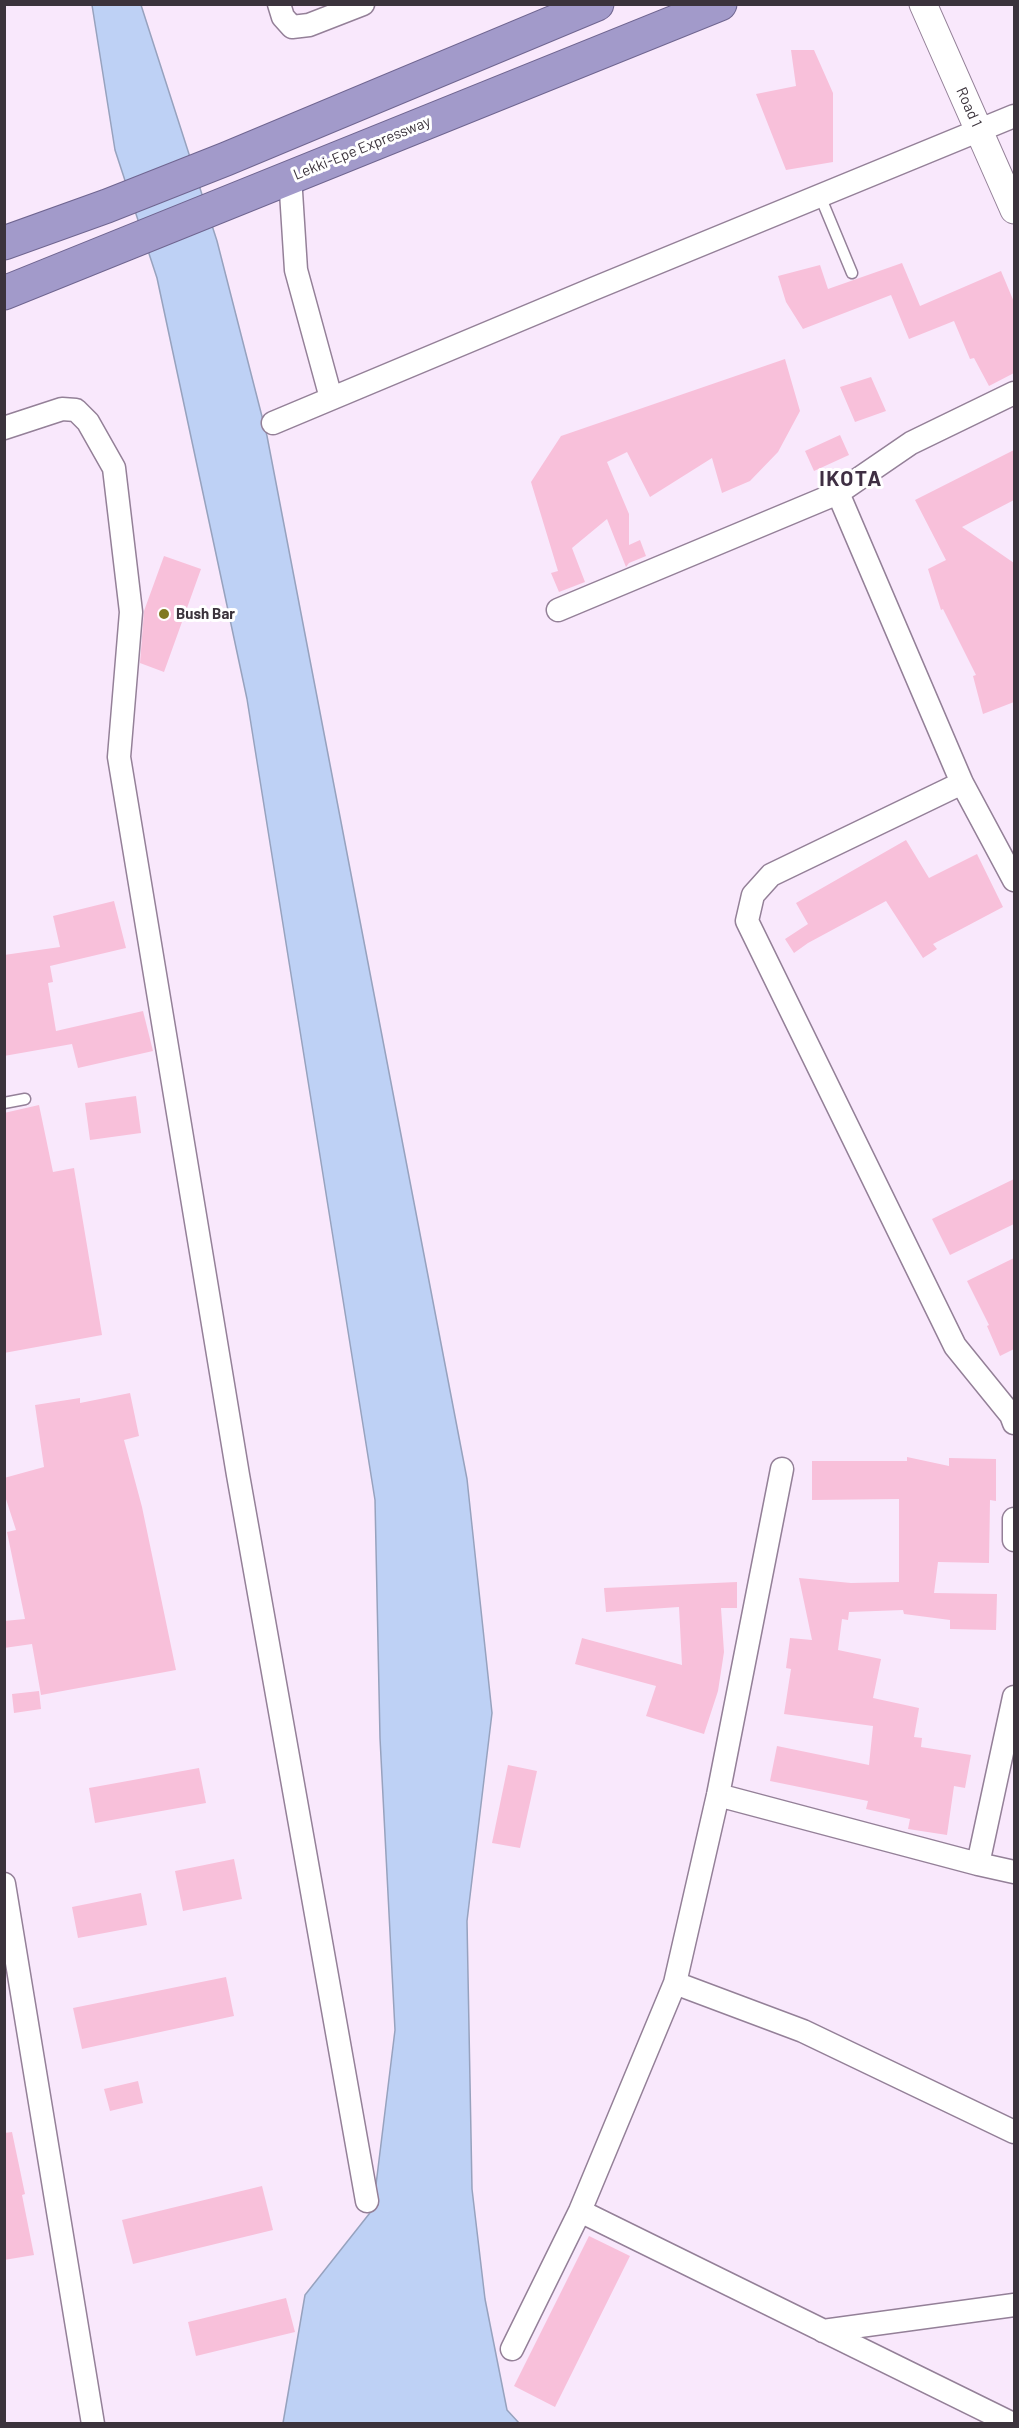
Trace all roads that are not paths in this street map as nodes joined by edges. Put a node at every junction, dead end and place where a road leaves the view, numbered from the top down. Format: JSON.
{"nodes":[{"id":1,"x":279,"y":4,"type":"edge"},
{"id":2,"x":363,"y":4,"type":"edge"},
{"id":3,"x":597,"y":4,"type":"edge"},
{"id":4,"x":720,"y":4,"type":"edge"},
{"id":5,"x":923,"y":4,"type":"edge"},
{"id":6,"x":1014,"y":116,"type":"edge"},
{"id":7,"x":980,"y":130,"type":"junction"},
{"id":8,"x":291,"y":177,"type":"junction"},
{"id":9,"x":820,"y":196,"type":"junction"},
{"id":10,"x":1014,"y":210,"type":"edge"},
{"id":11,"x":4,"y":243,"type":"edge"},
{"id":12,"x":852,"y":273,"type":"dead end"},
{"id":13,"x":4,"y":294,"type":"edge"},
{"id":14,"x":1014,"y":393,"type":"edge"},
{"id":15,"x":331,"y":398,"type":"junction"},
{"id":16,"x":273,"y":423,"type":"dead end"},
{"id":17,"x":4,"y":428,"type":"edge"},
{"id":18,"x":838,"y":493,"type":"junction"},
{"id":19,"x":558,"y":610,"type":"dead end"},
{"id":20,"x":962,"y":783,"type":"junction"},
{"id":21,"x":1014,"y":880,"type":"edge"},
{"id":22,"x":25,"y":1099,"type":"dead end"},
{"id":23,"x":4,"y":1103,"type":"edge"},
{"id":24,"x":1014,"y":1423,"type":"edge"},
{"id":25,"x":782,"y":1469,"type":"dead end"},
{"id":26,"x":1014,"y":1519,"type":"edge"},
{"id":27,"x":1014,"y":1540,"type":"edge"},
{"id":28,"x":1014,"y":1697,"type":"edge"},
{"id":29,"x":718,"y":1795,"type":"junction"},
{"id":30,"x":978,"y":1864,"type":"junction"},
{"id":31,"x":1014,"y":1872,"type":"edge"},
{"id":32,"x":4,"y":1884,"type":"edge"},
{"id":33,"x":675,"y":1983,"type":"junction"},
{"id":34,"x":1014,"y":2132,"type":"edge"},
{"id":35,"x":367,"y":2201,"type":"dead end"},
{"id":36,"x":580,"y":2211,"type":"junction"},
{"id":37,"x":1014,"y":2305,"type":"edge"},
{"id":38,"x":823,"y":2331,"type":"junction"},
{"id":39,"x":512,"y":2349,"type":"dead end"},
{"id":40,"x":93,"y":2424,"type":"edge"},
{"id":41,"x":1013,"y":2424,"type":"edge"}],
"edges":[{"from":1,"to":2,"type":"street"},
{"from":3,"to":11,"type":"highway"},
{"from":4,"to":8,"type":"highway","name":"Lekki-Epe Expressway"},
{"from":5,"to":7,"type":"street","name":"Road 1"},
{"from":6,"to":7,"type":"street"},
{"from":7,"to":9,"type":"street"},
{"from":7,"to":10,"type":"street","name":"Road 1"},
{"from":8,"to":13,"type":"highway","name":"Lekki-Epe Expressway"},
{"from":8,"to":15,"type":"street"},
{"from":9,"to":12,"type":"lane"},
{"from":9,"to":15,"type":"street"},
{"from":14,"to":18,"type":"street"},
{"from":15,"to":16,"type":"street"},
{"from":17,"to":35,"type":"street"},
{"from":18,"to":19,"type":"street"},
{"from":18,"to":20,"type":"street"},
{"from":20,"to":21,"type":"street"},
{"from":20,"to":24,"type":"street"},
{"from":22,"to":23,"type":"lane"},
{"from":25,"to":29,"type":"street"},
{"from":26,"to":27,"type":"street"},
{"from":28,"to":30,"type":"street"},
{"from":29,"to":30,"type":"street"},
{"from":29,"to":33,"type":"street"},
{"from":30,"to":31,"type":"street"},
{"from":32,"to":40,"type":"street"},
{"from":33,"to":34,"type":"street"},
{"from":33,"to":36,"type":"street"},
{"from":36,"to":38,"type":"street"},
{"from":36,"to":39,"type":"street"},
{"from":37,"to":38,"type":"street"},
{"from":38,"to":41,"type":"street"}]}
